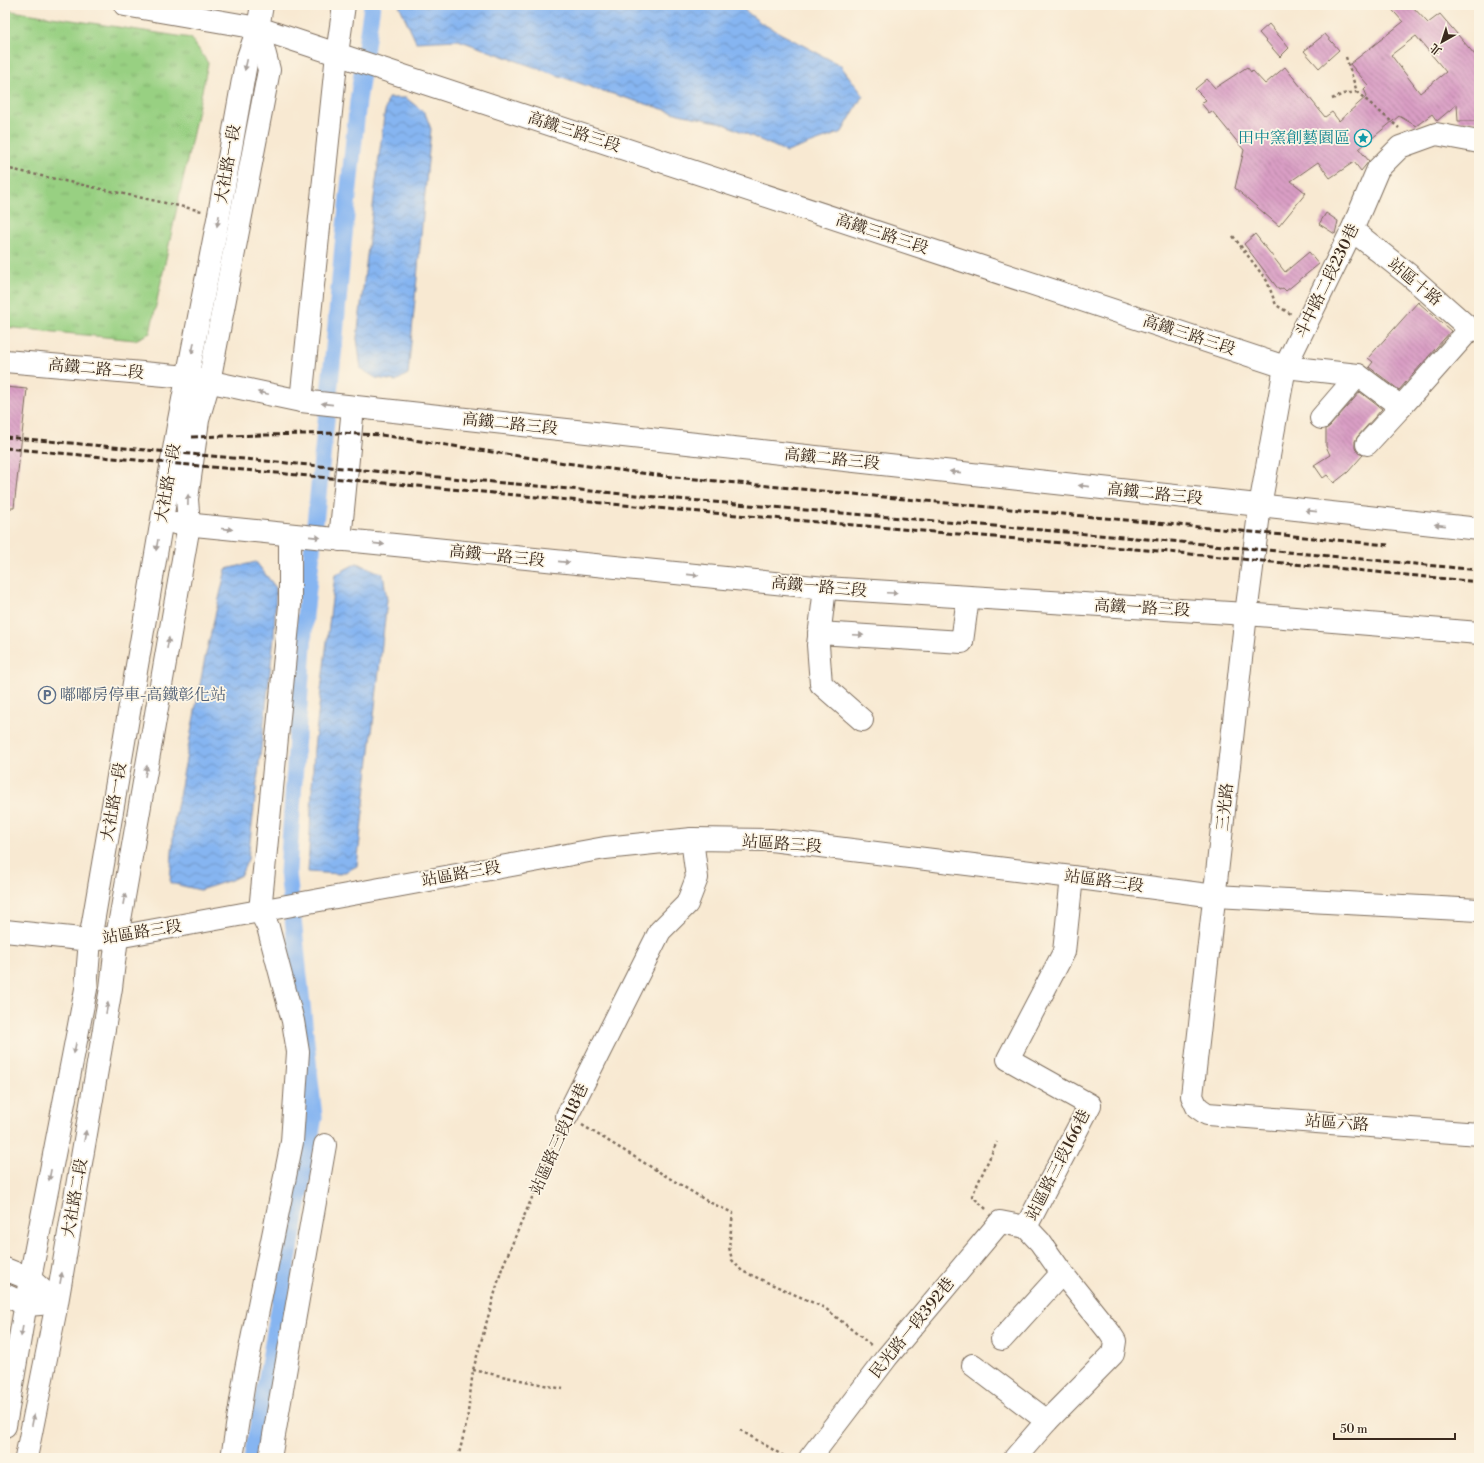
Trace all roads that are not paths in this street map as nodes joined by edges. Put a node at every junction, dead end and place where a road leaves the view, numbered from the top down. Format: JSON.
{"nodes":[{"id":1,"x":125,"y":5,"type":"edge"},
{"id":2,"x":262,"y":5,"type":"edge"},
{"id":3,"x":344,"y":5,"type":"edge"},
{"id":4,"x":258,"y":28,"type":"junction"},
{"id":5,"x":337,"y":54,"type":"junction"},
{"id":6,"x":1479,"y":142,"type":"edge"},
{"id":7,"x":1352,"y":230,"type":"junction"},
{"id":8,"x":1475,"y":329,"type":"edge"},
{"id":9,"x":5,"y":361,"type":"edge"},
{"id":10,"x":1285,"y":367,"type":"junction"},
{"id":11,"x":1358,"y":375,"type":"junction"},
{"id":12,"x":188,"y":377,"type":"junction"},
{"id":13,"x":209,"y":382,"type":"junction"},
{"id":14,"x":301,"y":401,"type":"junction"},
{"id":15,"x":353,"y":407,"type":"junction"},
{"id":16,"x":1401,"y":407,"type":"junction"},
{"id":17,"x":1321,"y":418,"type":"dead end"},
{"id":18,"x":1367,"y":444,"type":"dead end"},
{"id":19,"x":1260,"y":506,"type":"junction"},
{"id":20,"x":161,"y":521,"type":"junction"},
{"id":21,"x":188,"y":525,"type":"junction"},
{"id":22,"x":1479,"y":529,"type":"edge"},
{"id":23,"x":290,"y":535,"type":"junction"},
{"id":24,"x":340,"y":540,"type":"junction"},
{"id":25,"x":824,"y":588,"type":"junction"},
{"id":26,"x":968,"y":597,"type":"junction"},
{"id":27,"x":1246,"y":614,"type":"junction"},
{"id":28,"x":819,"y":633,"type":"junction"},
{"id":29,"x":1479,"y":633,"type":"edge"},
{"id":30,"x":862,"y":720,"type":"dead end"},
{"id":31,"x":692,"y":840,"type":"junction"},
{"id":32,"x":1072,"y":877,"type":"junction"},
{"id":33,"x":1215,"y":896,"type":"junction"},
{"id":34,"x":1479,"y":910,"type":"edge"},
{"id":35,"x":260,"y":911,"type":"junction"},
{"id":36,"x":5,"y":930,"type":"edge"},
{"id":37,"x":117,"y":937,"type":"junction"},
{"id":38,"x":90,"y":940,"type":"junction"},
{"id":39,"x":1197,"y":1107,"type":"joint"},
{"id":40,"x":567,"y":1116,"type":"road end"},
{"id":41,"x":1479,"y":1134,"type":"edge"},
{"id":42,"x":325,"y":1144,"type":"dead end"},
{"id":43,"x":1026,"y":1227,"type":"junction"},
{"id":44,"x":5,"y":1269,"type":"edge"},
{"id":45,"x":1062,"y":1273,"type":"junction"},
{"id":46,"x":30,"y":1279,"type":"junction"},
{"id":47,"x":5,"y":1295,"type":"edge"},
{"id":48,"x":57,"y":1303,"type":"junction"},
{"id":49,"x":27,"y":1305,"type":"junction"},
{"id":50,"x":1002,"y":1339,"type":"dead end"},
{"id":51,"x":973,"y":1365,"type":"dead end"},
{"id":52,"x":1047,"y":1421,"type":"junction"},
{"id":53,"x":5,"y":1426,"type":"edge"},
{"id":54,"x":26,"y":1458,"type":"edge"},
{"id":55,"x":232,"y":1458,"type":"edge"},
{"id":56,"x":270,"y":1458,"type":"edge"},
{"id":57,"x":810,"y":1458,"type":"edge"},
{"id":58,"x":1015,"y":1458,"type":"edge"}],
"edges":[{"from":1,"to":4,"type":"street","name":"高鐵三路三段"},
{"from":2,"to":4,"type":"street","name":"大社路一段"},
{"from":3,"to":5,"type":"street"},
{"from":4,"to":5,"type":"street","name":"高鐵三路三段"},
{"from":4,"to":12,"type":"street","name":"大社路一段","one_way":true},
{"from":4,"to":13,"type":"street","name":"大社路一段"},
{"from":5,"to":10,"type":"street","name":"高鐵三路三段"},
{"from":5,"to":14,"type":"street"},
{"from":6,"to":7,"type":"street","name":"斗中路二段230巷"},
{"from":7,"to":8,"type":"street","name":"站區十路"},
{"from":7,"to":10,"type":"street","name":"斗中路二段230巷"},
{"from":8,"to":16,"type":"street"},
{"from":9,"to":12,"type":"street","name":"高鐵二路二段"},
{"from":10,"to":11,"type":"street","name":"高鐵三路三段"},
{"from":10,"to":19,"type":"street","name":"斗中路二段230巷"},
{"from":11,"to":16,"type":"street"},
{"from":11,"to":17,"type":"street"},
{"from":12,"to":13,"type":"street","name":"高鐵二路三段"},
{"from":12,"to":20,"type":"street","name":"大社路一段"},
{"from":14,"to":13,"type":"street","name":"高鐵二路三段","one_way":true},
{"from":21,"to":13,"type":"street","name":"大社路一段","one_way":true},
{"from":15,"to":14,"type":"street","name":"高鐵二路三段","one_way":true},
{"from":19,"to":15,"type":"street","name":"高鐵二路三段","one_way":true},
{"from":15,"to":24,"type":"street"},
{"from":16,"to":18,"type":"street"},
{"from":22,"to":19,"type":"street","name":"高鐵二路三段","one_way":true},
{"from":19,"to":27,"type":"street","name":"三光路"},
{"from":20,"to":21,"type":"street","name":"高鐵一路三段"},
{"from":20,"to":38,"type":"street","name":"大社路一段","one_way":true},
{"from":21,"to":23,"type":"street","name":"高鐵一路三段","one_way":true},
{"from":37,"to":21,"type":"street","name":"大社路一段","one_way":true},
{"from":23,"to":24,"type":"street","name":"高鐵一路三段","one_way":true},
{"from":23,"to":35,"type":"street"},
{"from":24,"to":25,"type":"street","name":"高鐵一路三段","one_way":true},
{"from":25,"to":26,"type":"street","name":"高鐵一路三段","one_way":true},
{"from":25,"to":28,"type":"street"},
{"from":26,"to":27,"type":"street","name":"高鐵一路三段"},
{"from":28,"to":26,"type":"street","one_way":true},
{"from":27,"to":29,"type":"street","name":"高鐵一路三段"},
{"from":27,"to":33,"type":"street","name":"三光路"},
{"from":28,"to":30,"type":"street"},
{"from":31,"to":32,"type":"street","name":"站區路三段"},
{"from":31,"to":35,"type":"street","name":"站區路三段"},
{"from":31,"to":40,"type":"street","name":"站區路三段118巷"},
{"from":32,"to":33,"type":"street","name":"站區路三段"},
{"from":32,"to":43,"type":"street","name":"站區路三段166巷"},
{"from":33,"to":34,"type":"street","name":"站區路三段"},
{"from":33,"to":39,"type":"street","name":"三光路"},
{"from":35,"to":37,"type":"street","name":"站區路三段"},
{"from":35,"to":55,"type":"street"},
{"from":36,"to":38,"type":"street","name":"站區路三段"},
{"from":37,"to":38,"type":"street","name":"站區路三段"},
{"from":48,"to":37,"type":"street","name":"大社路二段","one_way":true},
{"from":38,"to":46,"type":"street","name":"大社路二段","one_way":true},
{"from":39,"to":41,"type":"street","name":"站區六路"},
{"from":42,"to":56,"type":"street"},
{"from":43,"to":45,"type":"street"},
{"from":43,"to":57,"type":"street","name":"民光路一段392巷"},
{"from":44,"to":46,"type":"street"},
{"from":45,"to":50,"type":"street"},
{"from":45,"to":52,"type":"street"},
{"from":46,"to":48,"type":"street"},
{"from":46,"to":49,"type":"street","name":"大社路二段"},
{"from":47,"to":49,"type":"street"},
{"from":48,"to":49,"type":"street"},
{"from":54,"to":48,"type":"street","name":"大社路二段","one_way":true},
{"from":49,"to":53,"type":"street","name":"大社路二段","one_way":true},
{"from":51,"to":52,"type":"street"},
{"from":52,"to":58,"type":"street"}]}
